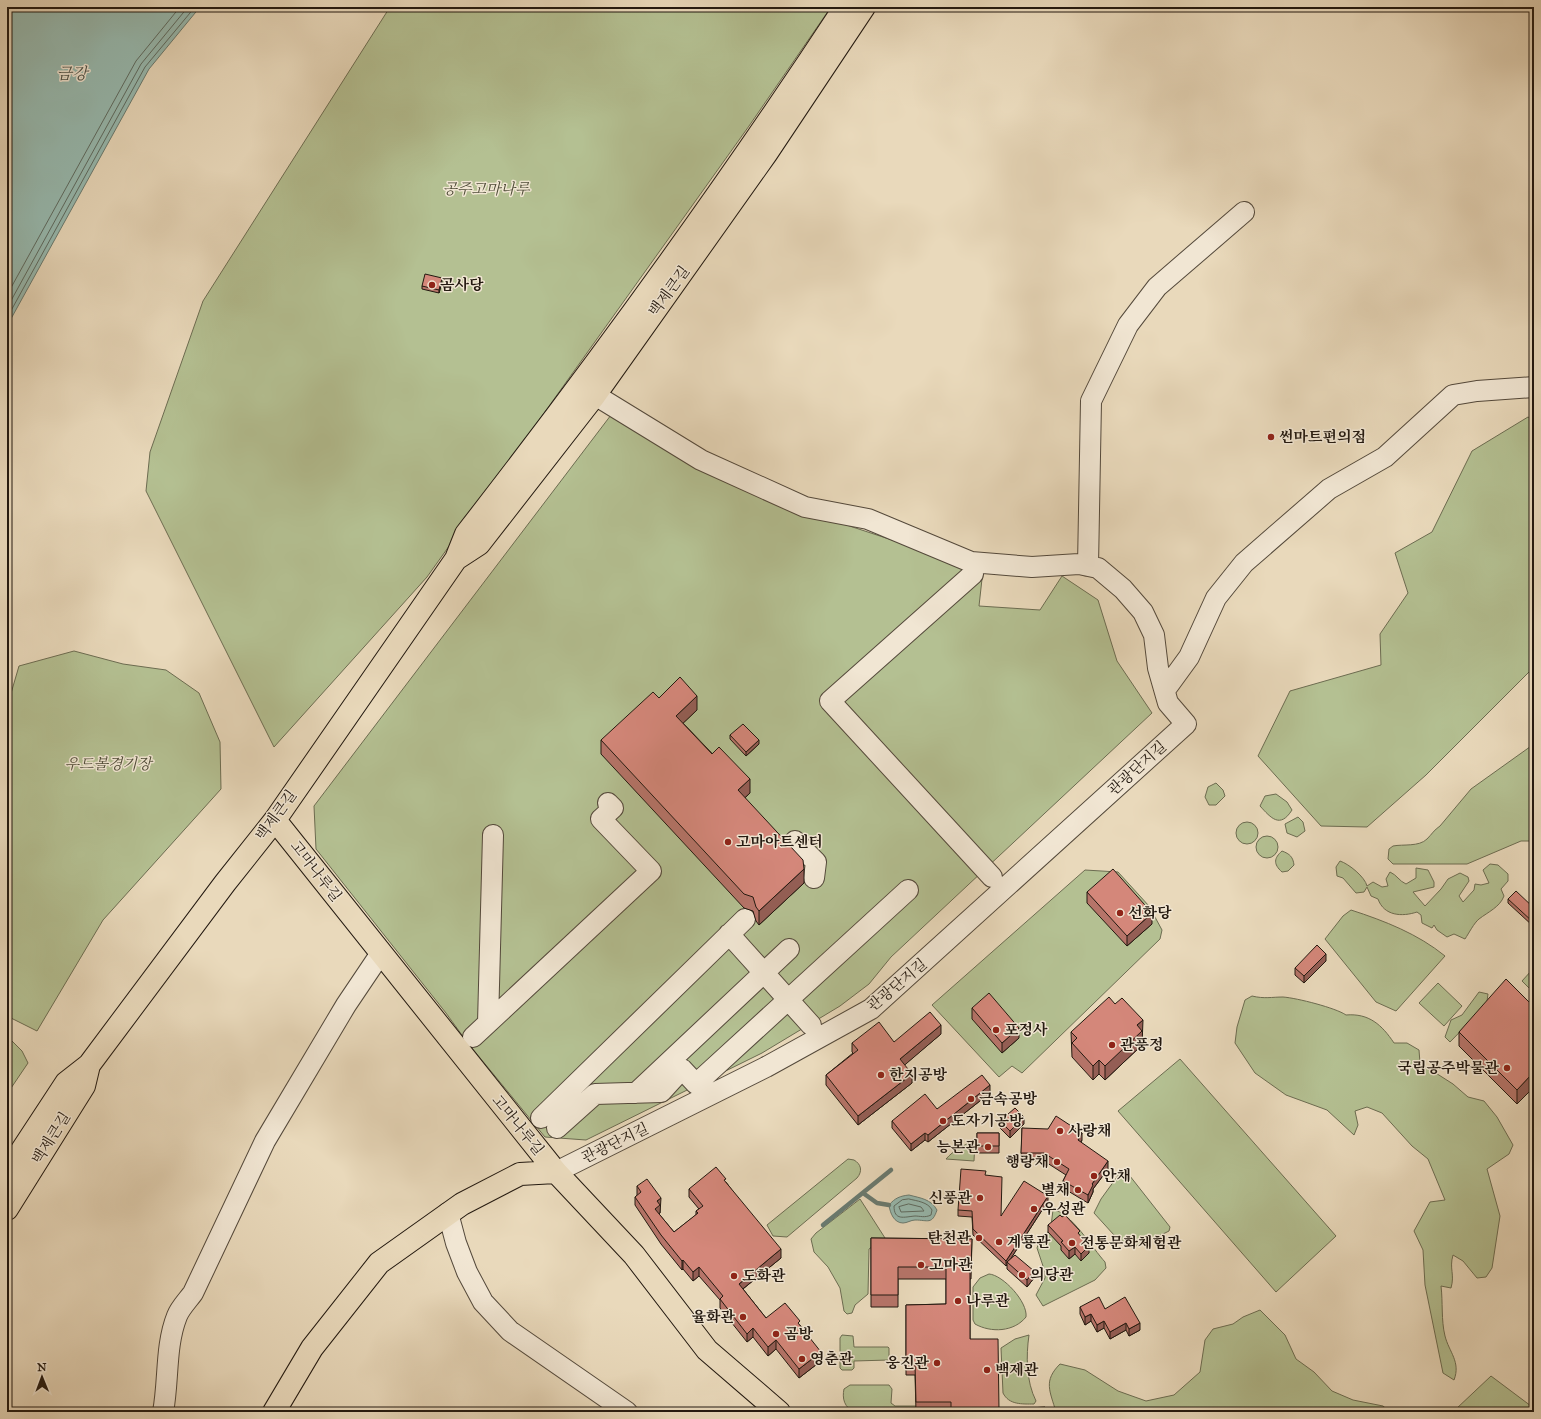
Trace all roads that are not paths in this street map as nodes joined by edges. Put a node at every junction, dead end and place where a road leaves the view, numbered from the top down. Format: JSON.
{"nodes":[{"id":1,"x":845,"y":7,"type":"edge"},
{"id":2,"x":864,"y":7,"type":"edge"},
{"id":3,"x":1244,"y":212,"type":"dead end"},
{"id":4,"x":1534,"y":387,"type":"edge"},
{"id":5,"x":595,"y":395,"type":"junction"},
{"id":6,"x":456,"y":559,"type":"junction"},
{"id":7,"x":1088,"y":566,"type":"junction"},
{"id":8,"x":973,"y":574,"type":"dead end"},
{"id":9,"x":1165,"y":690,"type":"junction"},
{"id":10,"x":608,"y":803,"type":"dead end"},
{"id":11,"x":275,"y":820,"type":"junction"},
{"id":12,"x":493,"y":835,"type":"dead end"},
{"id":13,"x":795,"y":841,"type":"dead end"},
{"id":14,"x":992,"y":877,"type":"dead end"},
{"id":15,"x":814,"y":878,"type":"dead end"},
{"id":16,"x":908,"y":890,"type":"dead end"},
{"id":17,"x":745,"y":919,"type":"dead end"},
{"id":18,"x":729,"y":934,"type":"junction"},
{"id":19,"x":789,"y":949,"type":"dead end"},
{"id":20,"x":381,"y":953,"type":"junction"},
{"id":21,"x":764,"y":973,"type":"junction"},
{"id":22,"x":788,"y":1000,"type":"junction"},
{"id":23,"x":488,"y":1023,"type":"junction"},
{"id":24,"x":811,"y":1025,"type":"dead end"},
{"id":25,"x":473,"y":1037,"type":"dead end"},
{"id":26,"x":89,"y":1065,"type":"junction"},
{"id":27,"x":636,"y":1093,"type":"junction"},
{"id":28,"x":556,"y":1172,"type":"junction"},
{"id":29,"x":7,"y":1173,"type":"edge"},
{"id":30,"x":7,"y":1209,"type":"edge"},
{"id":31,"x":448,"y":1213,"type":"junction"},
{"id":32,"x":162,"y":1412,"type":"edge"},
{"id":33,"x":274,"y":1412,"type":"edge"},
{"id":34,"x":627,"y":1412,"type":"edge"},
{"id":35,"x":779,"y":1412,"type":"edge"}],
"edges":[{"from":1,"to":6,"type":"main road","name":"백제큰길"},
{"from":2,"to":5,"type":"main road","name":"백제큰길"},
{"from":3,"to":7,"type":"street"},
{"from":4,"to":9,"type":"street"},
{"from":5,"to":6,"type":"main road","name":"백제큰길"},
{"from":5,"to":7,"type":"street"},
{"from":6,"to":11,"type":"main road","name":"백제큰길"},
{"from":7,"to":9,"type":"street"},
{"from":8,"to":14,"type":"street"},
{"from":9,"to":28,"type":"street","name":"관광단지길"},
{"from":10,"to":23,"type":"street"},
{"from":11,"to":20,"type":"main road","name":"고마나루길"},
{"from":11,"to":26,"type":"main road","name":"백제큰길"},
{"from":12,"to":23,"type":"street"},
{"from":13,"to":15,"type":"street"},
{"from":16,"to":22,"type":"street"},
{"from":17,"to":18,"type":"street"},
{"from":18,"to":21,"type":"street"},
{"from":18,"to":27,"type":"street"},
{"from":19,"to":21,"type":"street"},
{"from":20,"to":28,"type":"main road","name":"고마나루길"},
{"from":20,"to":32,"type":"street"},
{"from":21,"to":22,"type":"street"},
{"from":21,"to":27,"type":"street"},
{"from":22,"to":24,"type":"street"},
{"from":22,"to":27,"type":"street"},
{"from":23,"to":25,"type":"street"},
{"from":26,"to":29,"type":"main road","name":"백제큰길"},
{"from":26,"to":30,"type":"main road","name":"백제큰길"},
{"from":28,"to":31,"type":"main road"},
{"from":28,"to":35,"type":"main road","name":"고마나루길"},
{"from":31,"to":33,"type":"main road"},
{"from":31,"to":34,"type":"street"}]}
